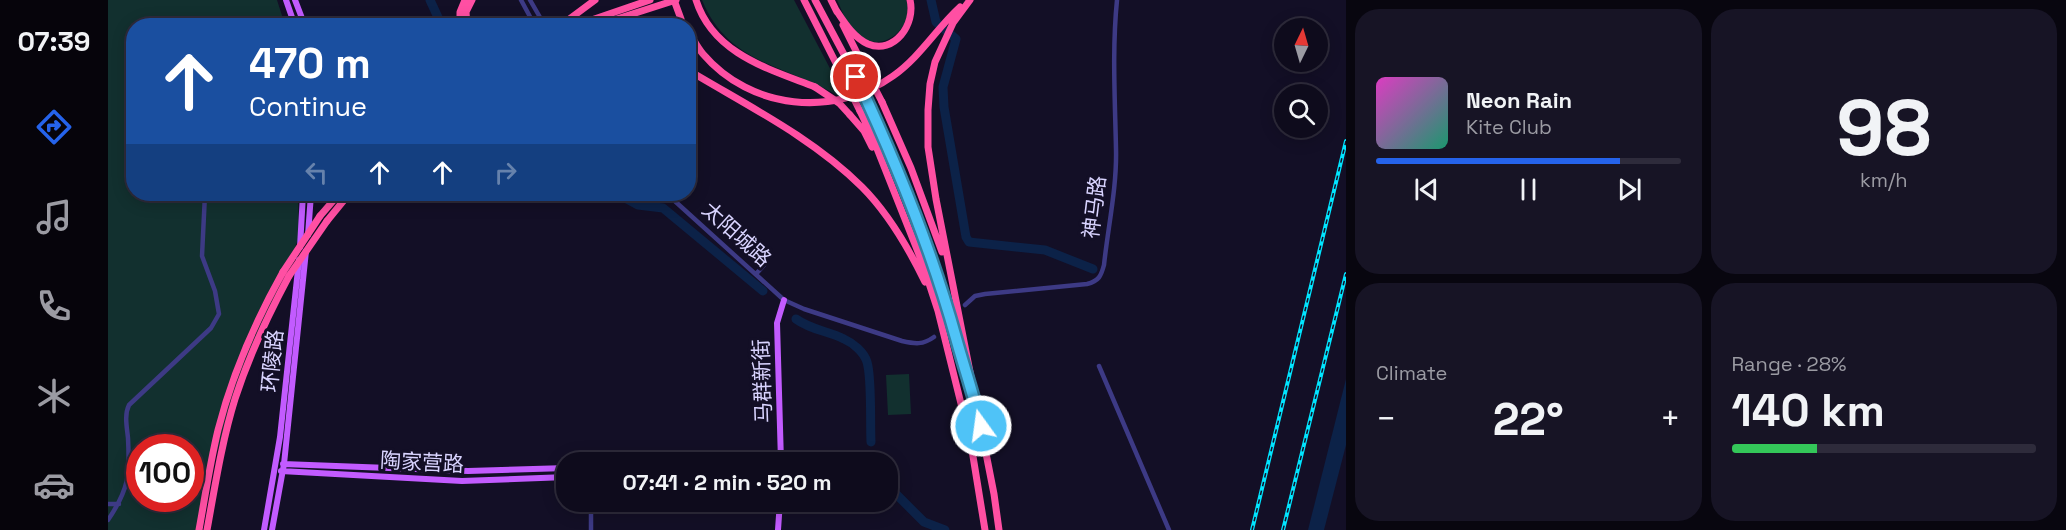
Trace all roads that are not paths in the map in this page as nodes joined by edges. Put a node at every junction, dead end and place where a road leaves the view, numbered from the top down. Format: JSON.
{"nodes":[{"id":1,"x":286,"y":0,"type":"edge"},
{"id":2,"x":295,"y":0,"type":"edge"},
{"id":3,"x":465,"y":0,"type":"edge"},
{"id":4,"x":472,"y":0,"type":"edge"},
{"id":5,"x":521,"y":0,"type":"edge"},
{"id":6,"x":530,"y":0,"type":"edge"},
{"id":7,"x":595,"y":0,"type":"edge"},
{"id":8,"x":650,"y":0,"type":"edge"},
{"id":9,"x":675,"y":0,"type":"edge"},
{"id":10,"x":696,"y":0,"type":"edge"},
{"id":11,"x":804,"y":0,"type":"edge"},
{"id":12,"x":815,"y":0,"type":"edge"},
{"id":13,"x":831,"y":0,"type":"edge"},
{"id":14,"x":910,"y":0,"type":"edge"},
{"id":15,"x":970,"y":0,"type":"edge"},
{"id":16,"x":1117,"y":0,"type":"edge"},
{"id":17,"x":836,"y":10,"type":"junction"},
{"id":18,"x":292,"y":18,"type":"edge"},
{"id":19,"x":302,"y":18,"type":"edge"},
{"id":20,"x":460,"y":18,"type":"edge"},
{"id":21,"x":466,"y":18,"type":"edge"},
{"id":22,"x":531,"y":18,"type":"edge"},
{"id":23,"x":540,"y":18,"type":"edge"},
{"id":24,"x":571,"y":18,"type":"edge"},
{"id":25,"x":597,"y":18,"type":"edge"},
{"id":26,"x":620,"y":18,"type":"edge"},
{"id":27,"x":682,"y":18,"type":"edge"},
{"id":28,"x":950,"y":21,"type":"junction"},
{"id":29,"x":696,"y":44,"type":"edge"},
{"id":30,"x":696,"y":75,"type":"edge"},
{"id":31,"x":889,"y":180,"type":"junction"},
{"id":32,"x":205,"y":201,"type":"edge"},
{"id":33,"x":303,"y":201,"type":"edge"},
{"id":34,"x":310,"y":201,"type":"edge"},
{"id":35,"x":335,"y":201,"type":"edge"},
{"id":36,"x":342,"y":201,"type":"edge"},
{"id":37,"x":675,"y":201,"type":"edge"},
{"id":38,"x":324,"y":218,"type":"junction"},
{"id":39,"x":764,"y":265,"type":"dead end"},
{"id":40,"x":286,"y":274,"type":"junction"},
{"id":41,"x":756,"y":274,"type":"junction"},
{"id":42,"x":784,"y":300,"type":"junction"},
{"id":43,"x":961,"y":304,"type":"junction"},
{"id":44,"x":938,"y":311,"type":"junction"},
{"id":45,"x":934,"y":337,"type":"dead end"},
{"id":46,"x":1099,"y":366,"type":"dead end"},
{"id":47,"x":976,"y":407,"type":"junction"},
{"id":48,"x":781,"y":452,"type":"edge"},
{"id":49,"x":275,"y":467,"type":"junction"},
{"id":50,"x":284,"y":468,"type":"junction"},
{"id":51,"x":556,"y":468,"type":"edge"},
{"id":52,"x":556,"y":478,"type":"edge"},
{"id":53,"x":108,"y":504,"type":"edge"},
{"id":54,"x":119,"y":504,"type":"junction"},
{"id":55,"x":591,"y":512,"type":"edge"},
{"id":56,"x":779,"y":512,"type":"edge"},
{"id":57,"x":108,"y":520,"type":"edge"},
{"id":58,"x":200,"y":530,"type":"edge"},
{"id":59,"x":207,"y":530,"type":"edge"},
{"id":60,"x":264,"y":530,"type":"edge"},
{"id":61,"x":272,"y":530,"type":"edge"},
{"id":62,"x":591,"y":530,"type":"edge"},
{"id":63,"x":778,"y":530,"type":"edge"},
{"id":64,"x":985,"y":530,"type":"edge"},
{"id":65,"x":999,"y":530,"type":"edge"},
{"id":66,"x":1169,"y":530,"type":"edge"}],
"edges":[{"from":1,"to":18,"type":"main road"},
{"from":2,"to":19,"type":"main road"},
{"from":3,"to":20,"type":"highway"},
{"from":4,"to":21,"type":"highway"},
{"from":5,"to":22,"type":"street"},
{"from":6,"to":23,"type":"street"},
{"from":7,"to":24,"type":"highway"},
{"from":8,"to":25,"type":"highway"},
{"from":9,"to":26,"type":"highway"},
{"from":9,"to":27,"type":"highway","bridge":true},
{"from":10,"to":31,"type":"highway","bridge":true},
{"from":11,"to":31,"type":"highway","bridge":true},
{"from":12,"to":47,"type":"highway","bridge":true},
{"from":13,"to":17,"type":"highway"},
{"from":14,"to":17,"type":"highway"},
{"from":15,"to":28,"type":"highway"},
{"from":16,"to":43,"type":"street","name":"神马路"},
{"from":17,"to":43,"type":"highway","bridge":true},
{"from":28,"to":29,"type":"highway"},
{"from":28,"to":43,"type":"highway"},
{"from":30,"to":44,"type":"highway"},
{"from":31,"to":44,"type":"highway"},
{"from":32,"to":54,"type":"street"},
{"from":33,"to":49,"type":"main road","name":"环陵路"},
{"from":34,"to":50,"type":"main road","name":"环陵路"},
{"from":35,"to":38,"type":"highway"},
{"from":36,"to":38,"type":"highway"},
{"from":37,"to":41,"type":"street","name":"太阳城路"},
{"from":38,"to":40,"type":"highway","bridge":true},
{"from":39,"to":41,"type":"street"},
{"from":40,"to":58,"type":"highway"},
{"from":40,"to":59,"type":"highway"},
{"from":41,"to":42,"type":"street","name":"太阳城路"},
{"from":42,"to":45,"type":"street"},
{"from":42,"to":48,"type":"main road","name":"马群新街"},
{"from":43,"to":47,"type":"highway"},
{"from":44,"to":64,"type":"highway"},
{"from":46,"to":66,"type":"street"},
{"from":47,"to":65,"type":"highway"},
{"from":49,"to":50,"type":"main road","name":"陶家营路"},
{"from":49,"to":60,"type":"main road","name":"环陵路"},
{"from":50,"to":51,"type":"main road","name":"陶家营路"},
{"from":50,"to":52,"type":"main road","name":"陶家营路"},
{"from":50,"to":61,"type":"main road","name":"环陵路"},
{"from":53,"to":54,"type":"street"},
{"from":54,"to":57,"type":"street"},
{"from":55,"to":62,"type":"street"},
{"from":56,"to":63,"type":"main road"}]}
